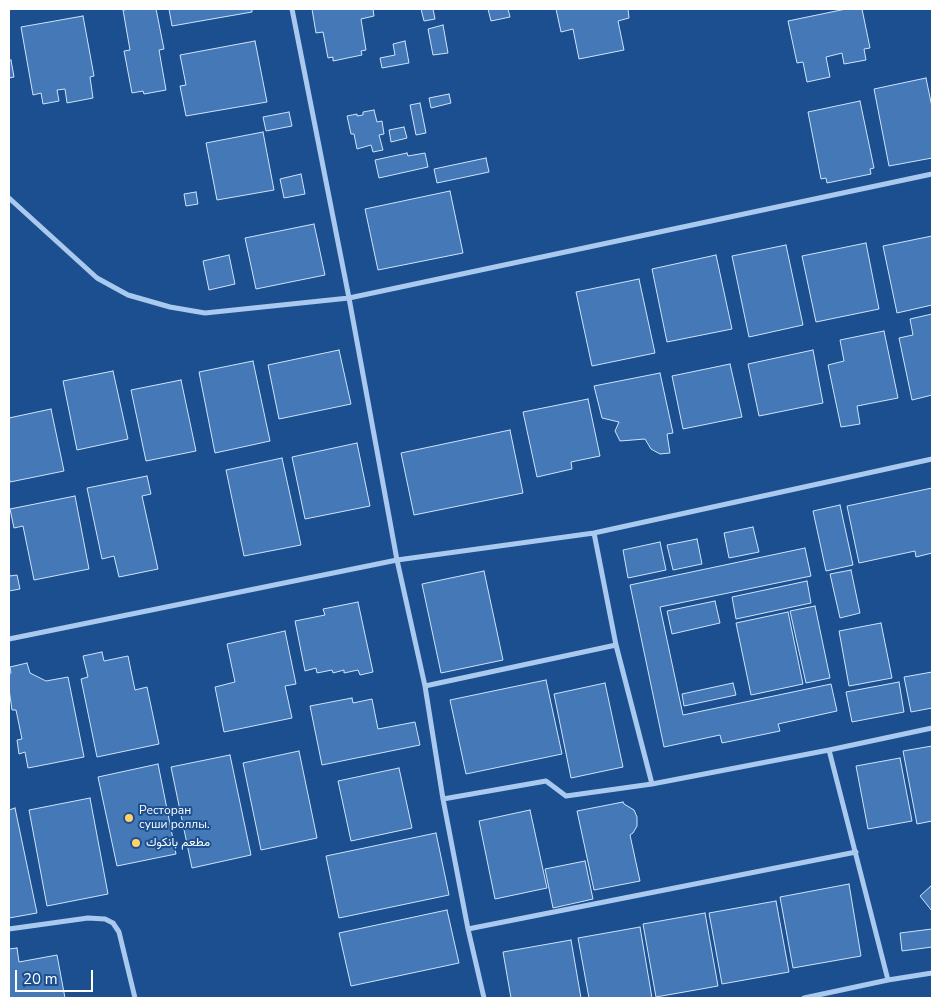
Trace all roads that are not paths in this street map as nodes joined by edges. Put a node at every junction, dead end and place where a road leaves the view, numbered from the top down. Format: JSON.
{"nodes":[{"id":1,"x":292,"y":9,"type":"edge"},
{"id":2,"x":932,"y":174,"type":"edge"},
{"id":3,"x":9,"y":198,"type":"edge"},
{"id":4,"x":349,"y":298,"type":"junction"},
{"id":5,"x":932,"y":459,"type":"edge"},
{"id":6,"x":594,"y":533,"type":"junction"},
{"id":7,"x":397,"y":560,"type":"junction"},
{"id":8,"x":9,"y":639,"type":"edge"},
{"id":9,"x":616,"y":645,"type":"junction"},
{"id":10,"x":425,"y":686,"type":"junction"},
{"id":11,"x":932,"y":728,"type":"edge"},
{"id":12,"x":829,"y":750,"type":"junction"},
{"id":13,"x":652,"y":784,"type":"junction"},
{"id":14,"x":443,"y":798,"type":"junction"},
{"id":15,"x":856,"y":852,"type":"junction"},
{"id":16,"x":9,"y":929,"type":"edge"},
{"id":17,"x":468,"y":929,"type":"junction"},
{"id":18,"x":932,"y":974,"type":"edge"},
{"id":19,"x":888,"y":980,"type":"junction"},
{"id":20,"x":135,"y":998,"type":"edge"},
{"id":21,"x":484,"y":998,"type":"edge"},
{"id":22,"x":804,"y":998,"type":"edge"}],
"edges":[{"from":1,"to":4,"type":"street"},
{"from":2,"to":4,"type":"street"},
{"from":3,"to":4,"type":"street"},
{"from":4,"to":7,"type":"street"},
{"from":5,"to":6,"type":"street"},
{"from":6,"to":7,"type":"street"},
{"from":6,"to":9,"type":"street"},
{"from":7,"to":8,"type":"street"},
{"from":7,"to":10,"type":"street"},
{"from":9,"to":10,"type":"street"},
{"from":9,"to":13,"type":"street"},
{"from":10,"to":14,"type":"street"},
{"from":11,"to":12,"type":"street"},
{"from":12,"to":13,"type":"street"},
{"from":12,"to":15,"type":"street"},
{"from":13,"to":14,"type":"street"},
{"from":14,"to":17,"type":"street"},
{"from":15,"to":17,"type":"street"},
{"from":15,"to":19,"type":"street"},
{"from":16,"to":20,"type":"street"},
{"from":17,"to":21,"type":"street"},
{"from":18,"to":19,"type":"street"},
{"from":19,"to":22,"type":"street"}]}
